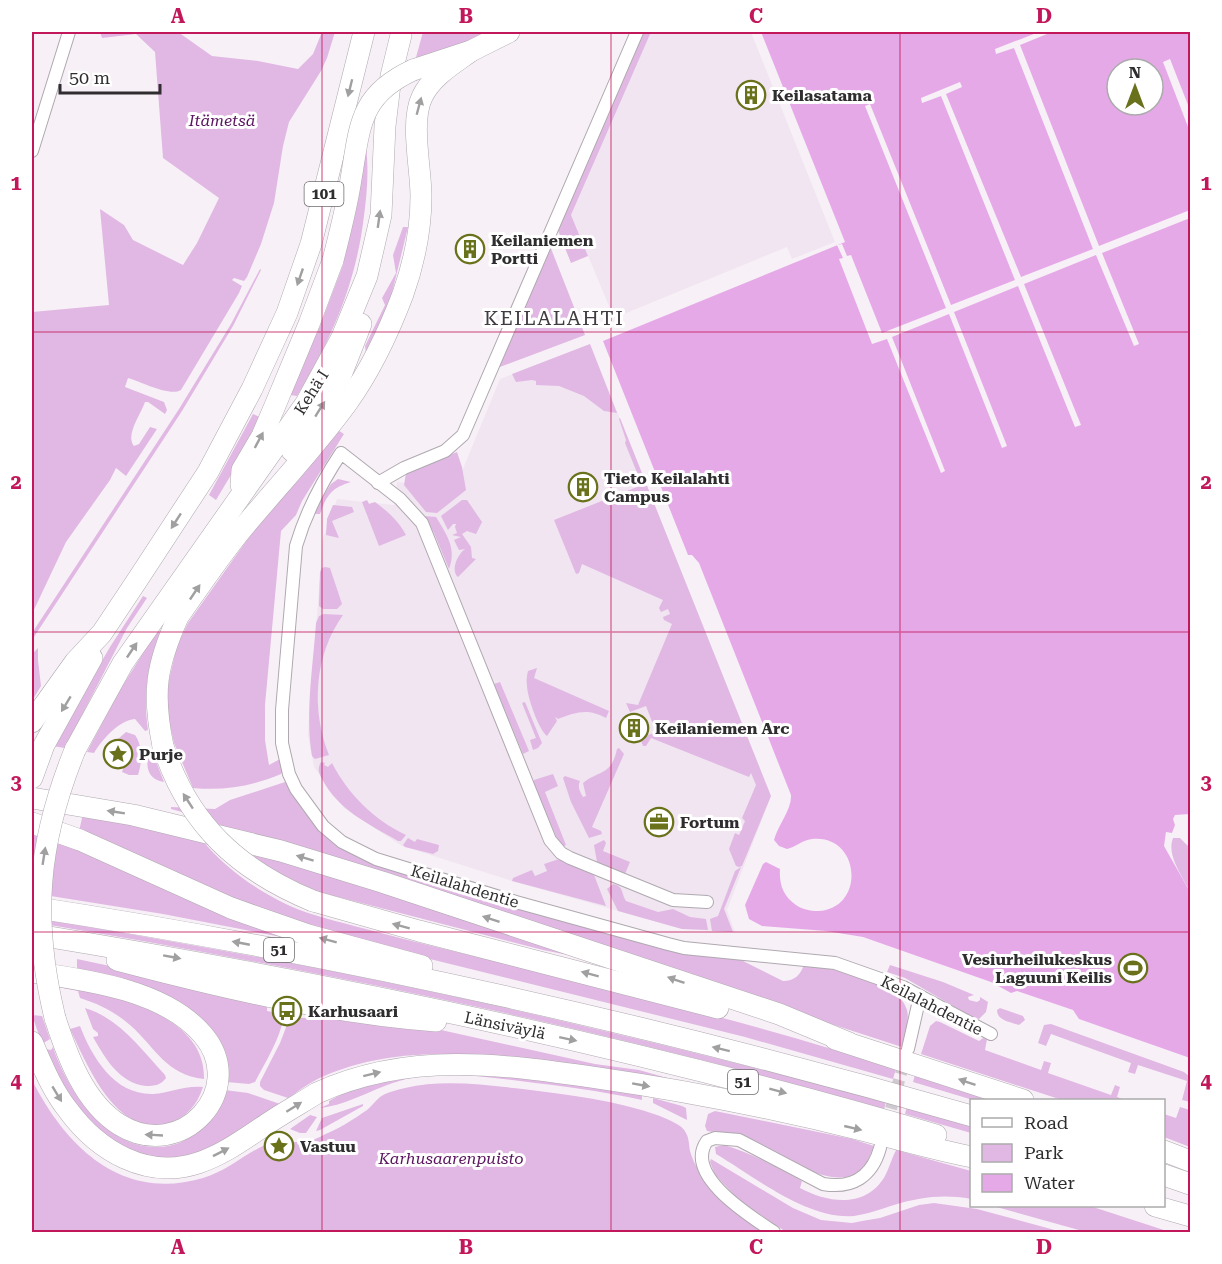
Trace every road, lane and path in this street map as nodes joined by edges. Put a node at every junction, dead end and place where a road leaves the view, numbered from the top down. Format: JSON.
{"nodes":[{"id":1,"x":69,"y":32,"type":"edge"},
{"id":2,"x":364,"y":32,"type":"edge"},
{"id":3,"x":508,"y":32,"type":"edge"},
{"id":4,"x":637,"y":32,"type":"edge"},
{"id":5,"x":401,"y":35,"type":"dead end"},
{"id":6,"x":471,"y":51,"type":"junction"},
{"id":7,"x":32,"y":151,"type":"edge"},
{"id":8,"x":367,"y":276,"type":"junction"},
{"id":9,"x":378,"y":483,"type":"junction"},
{"id":10,"x":241,"y":495,"type":"junction"},
{"id":11,"x":243,"y":528,"type":"junction"},
{"id":12,"x":102,"y":633,"type":"junction"},
{"id":13,"x":32,"y":722,"type":"edge"},
{"id":14,"x":32,"y":778,"type":"edge"},
{"id":15,"x":32,"y":798,"type":"edge"},
{"id":16,"x":32,"y":824,"type":"edge"},
{"id":17,"x":707,"y":902,"type":"dead end"},
{"id":18,"x":32,"y":907,"type":"edge"},
{"id":19,"x":32,"y":934,"type":"edge"},
{"id":20,"x":32,"y":945,"type":"edge"},
{"id":21,"x":32,"y":972,"type":"edge"},
{"id":22,"x":920,"y":996,"type":"junction"},
{"id":23,"x":524,"y":1001,"type":"junction"},
{"id":24,"x":511,"y":1027,"type":"junction"},
{"id":25,"x":991,"y":1034,"type":"dead end"},
{"id":26,"x":32,"y":1042,"type":"edge"},
{"id":27,"x":849,"y":1043,"type":"junction"},
{"id":28,"x":908,"y":1049,"type":"tunnel mouth"},
{"id":29,"x":1017,"y":1099,"type":"edge"},
{"id":30,"x":970,"y":1115,"type":"edge"},
{"id":31,"x":970,"y":1145,"type":"edge"},
{"id":32,"x":880,"y":1148,"type":"dead end"},
{"id":33,"x":1165,"y":1150,"type":"edge"},
{"id":34,"x":970,"y":1157,"type":"edge"},
{"id":35,"x":1191,"y":1161,"type":"edge"},
{"id":36,"x":1165,"y":1175,"type":"edge"},
{"id":37,"x":1191,"y":1184,"type":"edge"},
{"id":38,"x":1159,"y":1207,"type":"edge"},
{"id":39,"x":1191,"y":1216,"type":"edge"},
{"id":40,"x":774,"y":1233,"type":"edge"}],
"edges":[{"from":1,"to":7,"type":"street"},
{"from":2,"to":12,"type":"highway","number":"101","one_way":true},
{"from":3,"to":6,"type":"highway"},
{"from":4,"to":9,"type":"street"},
{"from":8,"to":5,"type":"highway","name":"Kehä I","one_way":true},
{"from":10,"to":6,"type":"highway","one_way":true,"bridge":true},
{"from":11,"to":6,"type":"highway","one_way":true},
{"from":8,"to":10,"type":"highway","name":"Kehä I"},
{"from":11,"to":8,"type":"highway","one_way":true},
{"from":9,"to":17,"type":"street"},
{"from":9,"to":22,"type":"street","name":"Keilalahdentie"},
{"from":21,"to":10,"type":"highway","name":"Kehä I","one_way":true,"bridge":true},
{"from":27,"to":11,"type":"highway","one_way":true,"bridge":true},
{"from":12,"to":13,"type":"highway"},
{"from":12,"to":14,"type":"highway","one_way":true},
{"from":27,"to":15,"type":"highway","one_way":true},
{"from":23,"to":16,"type":"highway","one_way":true},
{"from":23,"to":18,"type":"highway","name":"Länsiväylä","number":"51","one_way":true},
{"from":19,"to":24,"type":"highway","name":"Länsiväylä","number":"51","one_way":true},
{"from":20,"to":24,"type":"highway"},
{"from":22,"to":25,"type":"street","name":"Keilalahdentie"},
{"from":22,"to":28,"type":"street"},
{"from":30,"to":23,"type":"highway","name":"Länsiväylä","number":"51","one_way":true},
{"from":24,"to":31,"type":"highway","name":"Länsiväylä","number":"51","one_way":true},
{"from":26,"to":34,"type":"highway","one_way":true},
{"from":29,"to":27,"type":"highway","one_way":true},
{"from":32,"to":40,"type":"street"},
{"from":33,"to":35,"type":"highway"},
{"from":36,"to":37,"type":"highway"},
{"from":38,"to":39,"type":"highway"}]}
